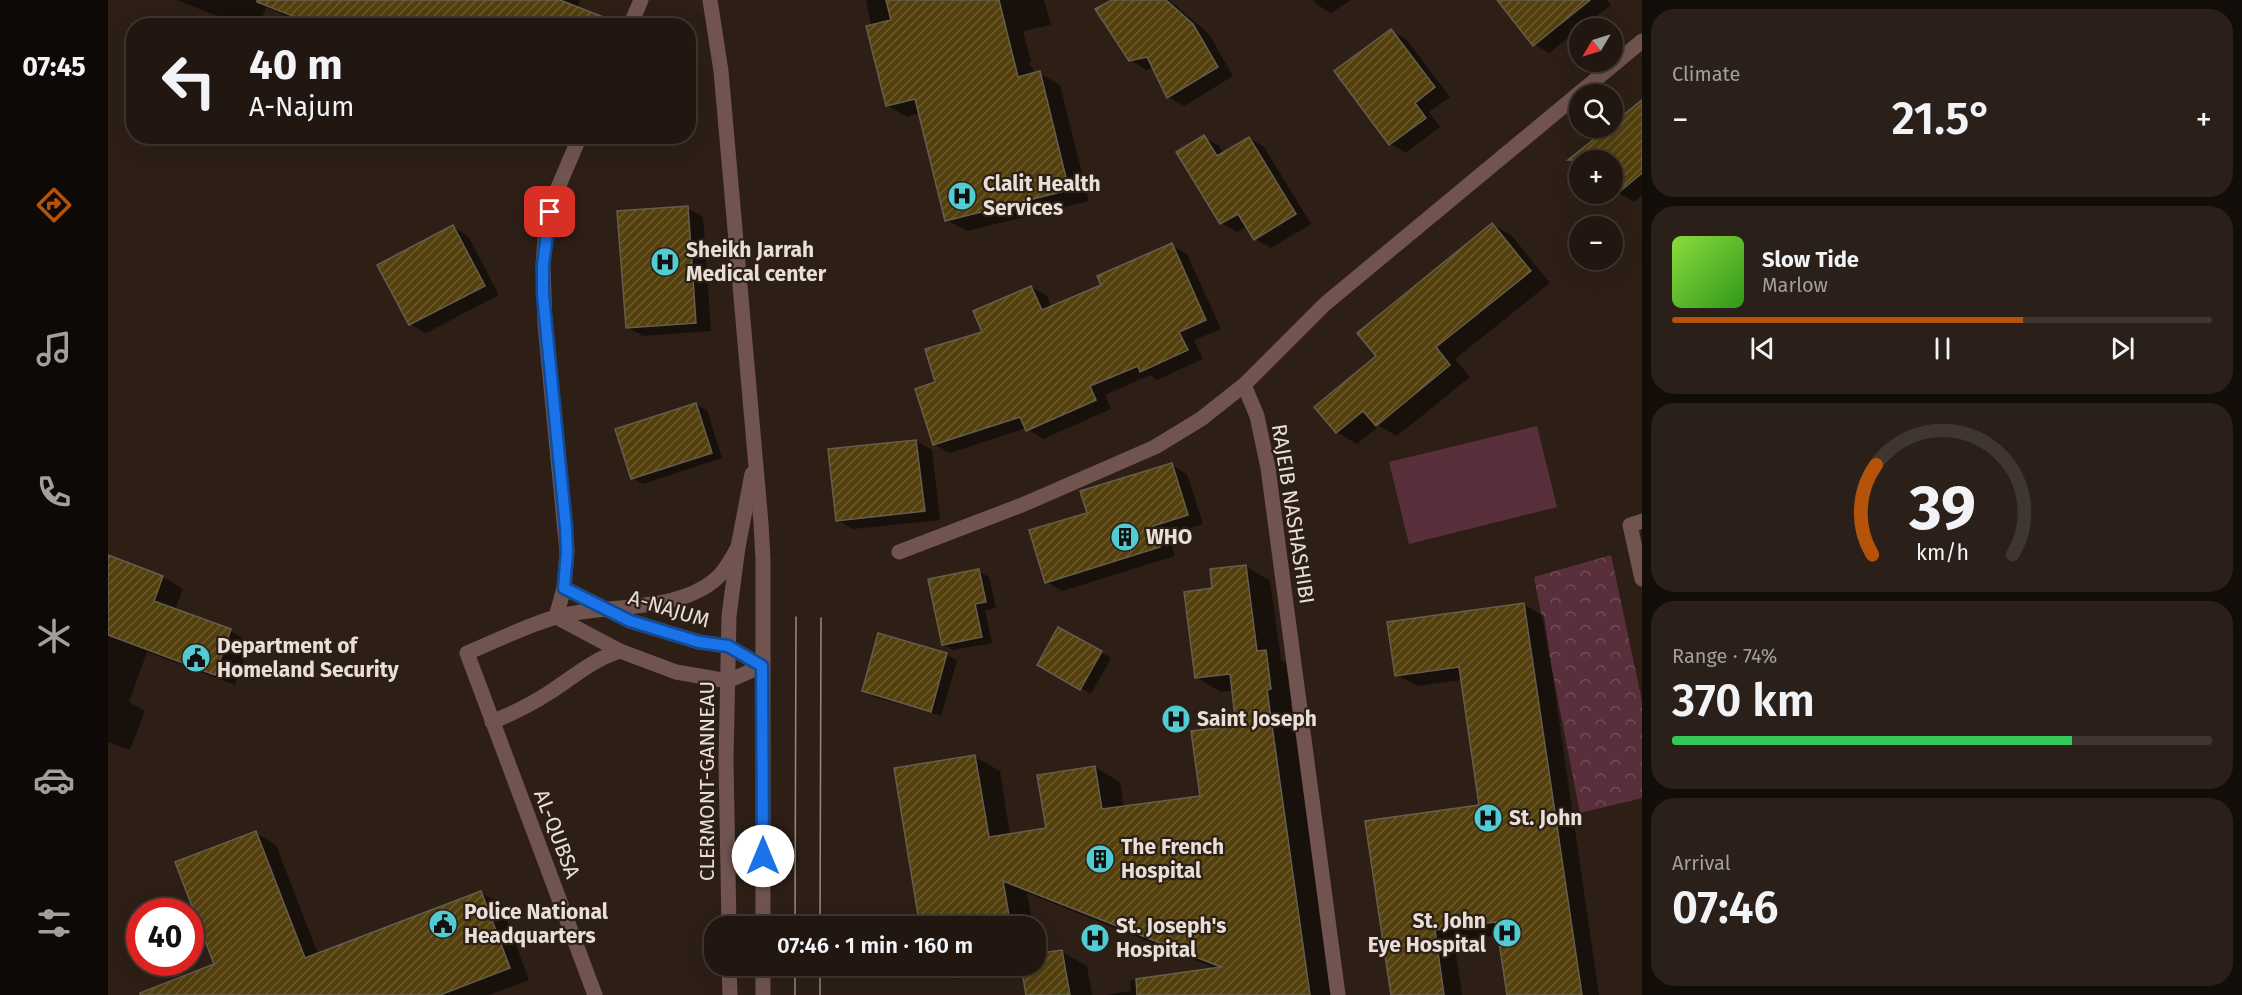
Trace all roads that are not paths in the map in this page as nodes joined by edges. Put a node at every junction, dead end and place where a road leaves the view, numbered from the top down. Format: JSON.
{"nodes":[{"id":1,"x":641,"y":0,"type":"edge"},
{"id":2,"x":710,"y":0,"type":"edge"},
{"id":3,"x":633,"y":18,"type":"edge"},
{"id":4,"x":1642,"y":41,"type":"edge"},
{"id":5,"x":577,"y":144,"type":"edge"},
{"id":6,"x":1244,"y":385,"type":"junction"},
{"id":7,"x":756,"y":457,"type":"junction"},
{"id":8,"x":1642,"y":521,"type":"edge"},
{"id":9,"x":738,"y":547,"type":"junction"},
{"id":10,"x":899,"y":552,"type":"dead end"},
{"id":11,"x":1642,"y":579,"type":"edge"},
{"id":12,"x":564,"y":588,"type":"junction"},
{"id":13,"x":602,"y":609,"type":"junction"},
{"id":14,"x":556,"y":617,"type":"junction"},
{"id":15,"x":728,"y":646,"type":"junction"},
{"id":16,"x":620,"y":651,"type":"junction"},
{"id":17,"x":762,"y":666,"type":"junction"},
{"id":18,"x":728,"y":681,"type":"junction"},
{"id":19,"x":492,"y":722,"type":"junction"},
{"id":20,"x":729,"y":916,"type":"edge"},
{"id":21,"x":763,"y":916,"type":"edge"},
{"id":22,"x":729,"y":976,"type":"edge"},
{"id":23,"x":763,"y":976,"type":"edge"},
{"id":24,"x":595,"y":995,"type":"edge"},
{"id":25,"x":730,"y":995,"type":"edge"},
{"id":26,"x":763,"y":995,"type":"edge"},
{"id":27,"x":1338,"y":995,"type":"edge"}],
"edges":[{"from":1,"to":3,"type":"street"},
{"from":2,"to":7,"type":"street","name":"CLERMONT-GANNEAU"},
{"from":4,"to":6,"type":"street"},
{"from":5,"to":12,"type":"street"},
{"from":6,"to":10,"type":"street"},
{"from":6,"to":27,"type":"street","name":"RAJEIB NASHASHIBI"},
{"from":7,"to":9,"type":"street","name":"CLERMONT-GANNEAU"},
{"from":7,"to":17,"type":"street","name":"CLERMONT-GANNEAU"},
{"from":8,"to":11,"type":"street"},
{"from":9,"to":13,"type":"street","name":"AL-QUBSA"},
{"from":9,"to":15,"type":"street","name":"CLERMONT-GANNEAU"},
{"from":12,"to":13,"type":"street","name":"A-NAJUM"},
{"from":12,"to":14,"type":"street"},
{"from":13,"to":14,"type":"street","name":"AL-QUBSA"},
{"from":13,"to":15,"type":"street","name":"A-NAJUM"},
{"from":14,"to":16,"type":"street"},
{"from":14,"to":19,"type":"street","name":"AL-QUBSA"},
{"from":15,"to":17,"type":"street","name":"A-NAJUM"},
{"from":15,"to":18,"type":"street","name":"CLERMONT-GANNEAU"},
{"from":16,"to":18,"type":"street"},
{"from":16,"to":19,"type":"street"},
{"from":17,"to":18,"type":"street"},
{"from":17,"to":21,"type":"street","name":"CLERMONT-GANNEAU"},
{"from":18,"to":20,"type":"street","name":"CLERMONT-GANNEAU"},
{"from":19,"to":24,"type":"street","name":"AL-QUBSA"},
{"from":22,"to":25,"type":"street"},
{"from":23,"to":26,"type":"street"}]}
